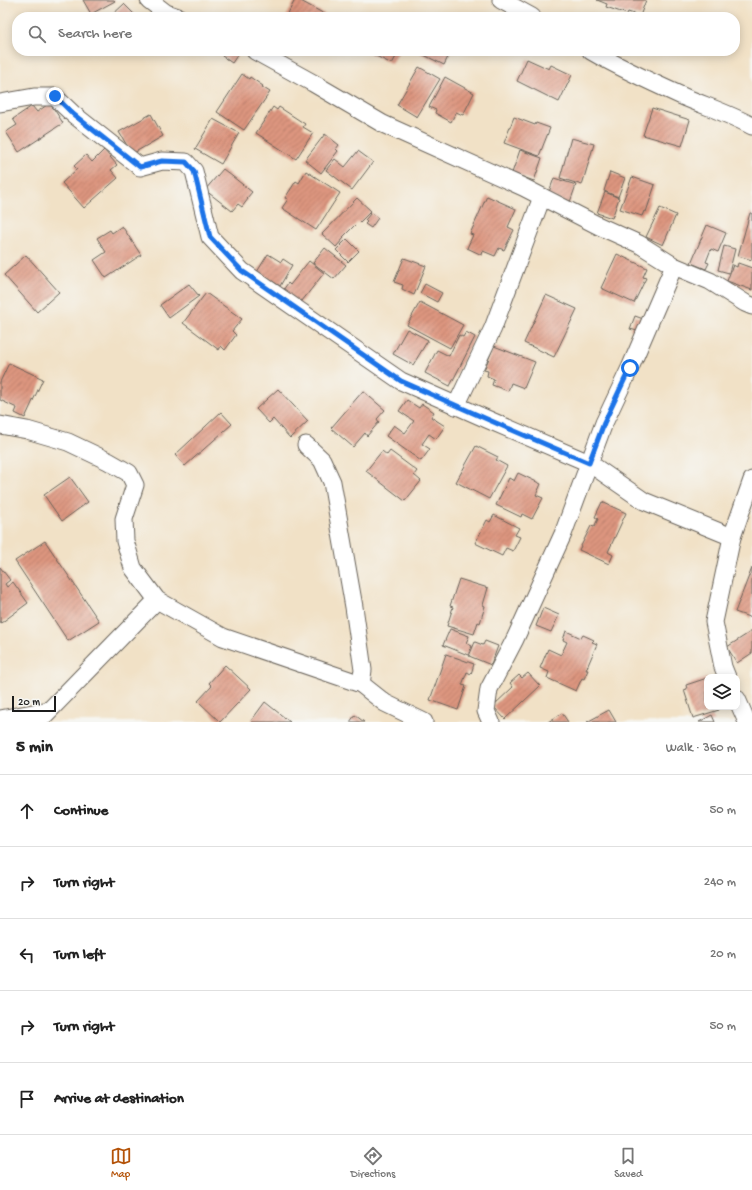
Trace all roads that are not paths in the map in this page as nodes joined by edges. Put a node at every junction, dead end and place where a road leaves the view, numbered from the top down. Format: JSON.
{"nodes":[{"id":1,"x":149,"y":0,"type":"edge"},
{"id":2,"x":507,"y":1,"type":"edge"},
{"id":3,"x":165,"y":12,"type":"edge"},
{"id":4,"x":524,"y":12,"type":"edge"},
{"id":5,"x":264,"y":56,"type":"edge"},
{"id":6,"x":600,"y":56,"type":"edge"},
{"id":7,"x":0,"y":103,"type":"edge"},
{"id":8,"x":752,"y":126,"type":"edge"},
{"id":9,"x":542,"y":197,"type":"junction"},
{"id":10,"x":674,"y":266,"type":"junction"},
{"id":11,"x":752,"y":306,"type":"edge"},
{"id":12,"x":456,"y":406,"type":"junction"},
{"id":13,"x":0,"y":425,"type":"edge"},
{"id":14,"x":306,"y":445,"type":"dead end"},
{"id":15,"x":589,"y":463,"type":"junction"},
{"id":16,"x":752,"y":480,"type":"edge"},
{"id":17,"x":732,"y":537,"type":"junction"},
{"id":18,"x":157,"y":600,"type":"junction"},
{"id":19,"x":726,"y":674,"type":"edge"},
{"id":20,"x":361,"y":684,"type":"junction"},
{"id":21,"x":740,"y":706,"type":"edge"},
{"id":22,"x":43,"y":716,"type":"edge"},
{"id":23,"x":0,"y":719,"type":"edge"},
{"id":24,"x":424,"y":722,"type":"edge"},
{"id":25,"x":490,"y":722,"type":"edge"},
{"id":26,"x":747,"y":722,"type":"edge"}],
"edges":[{"from":1,"to":3,"type":"street"},
{"from":2,"to":4,"type":"street"},
{"from":5,"to":9,"type":"street"},
{"from":6,"to":8,"type":"street"},
{"from":7,"to":12,"type":"street"},
{"from":9,"to":10,"type":"street"},
{"from":9,"to":12,"type":"street"},
{"from":10,"to":11,"type":"street"},
{"from":10,"to":15,"type":"street"},
{"from":12,"to":15,"type":"street"},
{"from":13,"to":18,"type":"street"},
{"from":14,"to":20,"type":"street"},
{"from":15,"to":17,"type":"street"},
{"from":15,"to":25,"type":"street"},
{"from":16,"to":17,"type":"street"},
{"from":17,"to":19,"type":"street"},
{"from":18,"to":20,"type":"street"},
{"from":18,"to":22,"type":"street"},
{"from":20,"to":24,"type":"street"},
{"from":21,"to":26,"type":"street"},
{"from":22,"to":23,"type":"street"}]}
